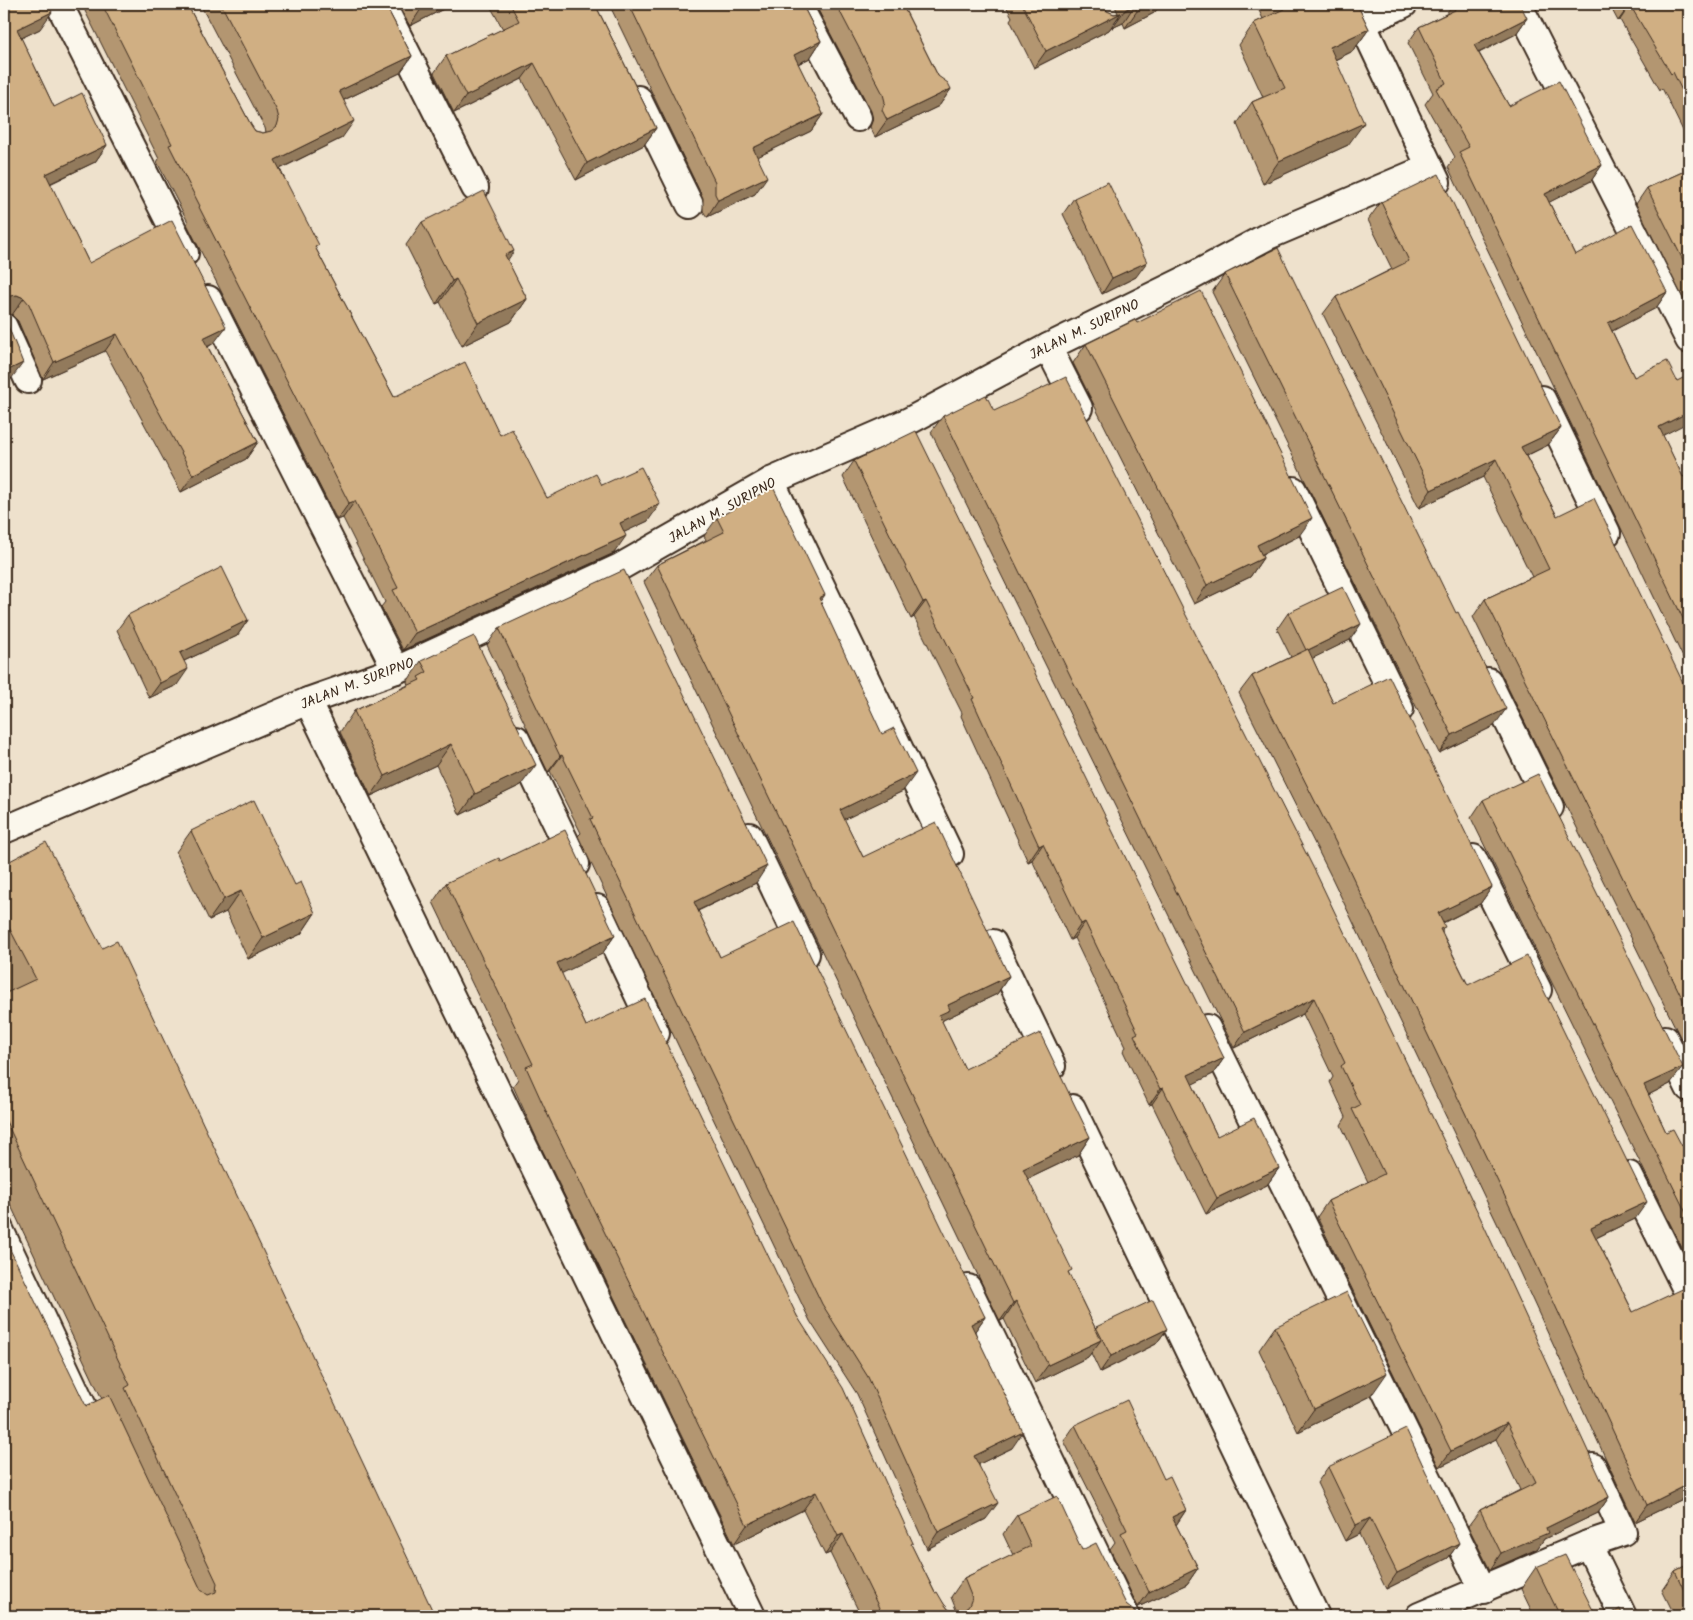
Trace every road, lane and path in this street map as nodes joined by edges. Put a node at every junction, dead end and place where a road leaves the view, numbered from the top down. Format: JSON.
{"nodes":[{"id":1,"x":59,"y":4,"type":"edge"},
{"id":2,"x":382,"y":4,"type":"edge"},
{"id":3,"x":798,"y":4,"type":"edge"},
{"id":4,"x":1404,"y":4,"type":"edge"},
{"id":5,"x":1518,"y":4,"type":"edge"},
{"id":6,"x":1358,"y":14,"type":"edge"},
{"id":7,"x":626,"y":74,"type":"edge"},
{"id":8,"x":858,"y":118,"type":"dead end"},
{"id":9,"x":1430,"y":167,"type":"junction"},
{"id":10,"x":475,"y":188,"type":"dead end"},
{"id":11,"x":1447,"y":202,"type":"edge"},
{"id":12,"x":690,"y":205,"type":"dead end"},
{"id":13,"x":4,"y":328,"type":"edge"},
{"id":14,"x":1689,"y":340,"type":"edge"},
{"id":15,"x":1048,"y":347,"type":"junction"},
{"id":16,"x":28,"y":380,"type":"dead end"},
{"id":17,"x":1534,"y":381,"type":"edge"},
{"id":18,"x":1088,"y":426,"type":"edge"},
{"id":19,"x":1281,"y":466,"type":"edge"},
{"id":20,"x":772,"y":481,"type":"junction"},
{"id":21,"x":1616,"y":551,"type":"edge"},
{"id":22,"x":1479,"y":662,"type":"edge"},
{"id":23,"x":396,"y":670,"type":"junction"},
{"id":24,"x":308,"y":701,"type":"junction"},
{"id":25,"x":506,"y":718,"type":"edge"},
{"id":26,"x":1413,"y":734,"type":"edge"},
{"id":27,"x":741,"y":818,"type":"edge"},
{"id":28,"x":4,"y":830,"type":"edge"},
{"id":29,"x":1562,"y":831,"type":"edge"},
{"id":30,"x":1461,"y":832,"type":"edge"},
{"id":31,"x":962,"y":878,"type":"edge"},
{"id":32,"x":983,"y":923,"type":"edge"},
{"id":33,"x":819,"y":980,"type":"edge"},
{"id":34,"x":1198,"y":1010,"type":"edge"},
{"id":35,"x":1548,"y":1011,"type":"edge"},
{"id":36,"x":1654,"y":1017,"type":"edge"},
{"id":37,"x":669,"y":1059,"type":"edge"},
{"id":38,"x":1689,"y":1088,"type":"edge"},
{"id":39,"x":1619,"y":1154,"type":"edge"},
{"id":40,"x":4,"y":1224,"type":"edge"},
{"id":41,"x":957,"y":1267,"type":"edge"},
{"id":42,"x":1689,"y":1295,"type":"edge"},
{"id":43,"x":104,"y":1438,"type":"edge"},
{"id":44,"x":1582,"y":1443,"type":"edge"},
{"id":45,"x":1588,"y":1544,"type":"junction"},
{"id":46,"x":1483,"y":1590,"type":"junction"},
{"id":47,"x":752,"y":1616,"type":"edge"},
{"id":48,"x":1126,"y":1616,"type":"edge"},
{"id":49,"x":1316,"y":1616,"type":"edge"},
{"id":50,"x":1419,"y":1616,"type":"edge"},
{"id":51,"x":1623,"y":1616,"type":"edge"}],
"edges":[{"from":1,"to":23,"type":"street"},
{"from":2,"to":10,"type":"street"},
{"from":3,"to":8,"type":"street"},
{"from":4,"to":6,"type":"street"},
{"from":5,"to":14,"type":"street"},
{"from":6,"to":9,"type":"street"},
{"from":7,"to":12,"type":"street"},
{"from":9,"to":11,"type":"street"},
{"from":9,"to":15,"type":"street","name":"JALAN M. SURIPNO"},
{"from":13,"to":16,"type":"street"},
{"from":15,"to":18,"type":"street"},
{"from":15,"to":20,"type":"street","name":"JALAN M. SURIPNO"},
{"from":17,"to":21,"type":"street"},
{"from":19,"to":26,"type":"street"},
{"from":20,"to":23,"type":"street","name":"JALAN M. SURIPNO"},
{"from":20,"to":31,"type":"street"},
{"from":22,"to":29,"type":"street"},
{"from":23,"to":24,"type":"street","name":"JALAN M. SURIPNO"},
{"from":24,"to":28,"type":"street","name":"JALAN M. SURIPNO"},
{"from":24,"to":47,"type":"street"},
{"from":25,"to":37,"type":"street"},
{"from":27,"to":33,"type":"street"},
{"from":30,"to":35,"type":"street"},
{"from":32,"to":49,"type":"street"},
{"from":34,"to":46,"type":"street"},
{"from":36,"to":38,"type":"street"},
{"from":39,"to":42,"type":"street"},
{"from":40,"to":43,"type":"lane"},
{"from":41,"to":48,"type":"street"},
{"from":44,"to":45,"type":"street"},
{"from":45,"to":46,"type":"street"},
{"from":45,"to":51,"type":"street"},
{"from":46,"to":50,"type":"street"}]}
